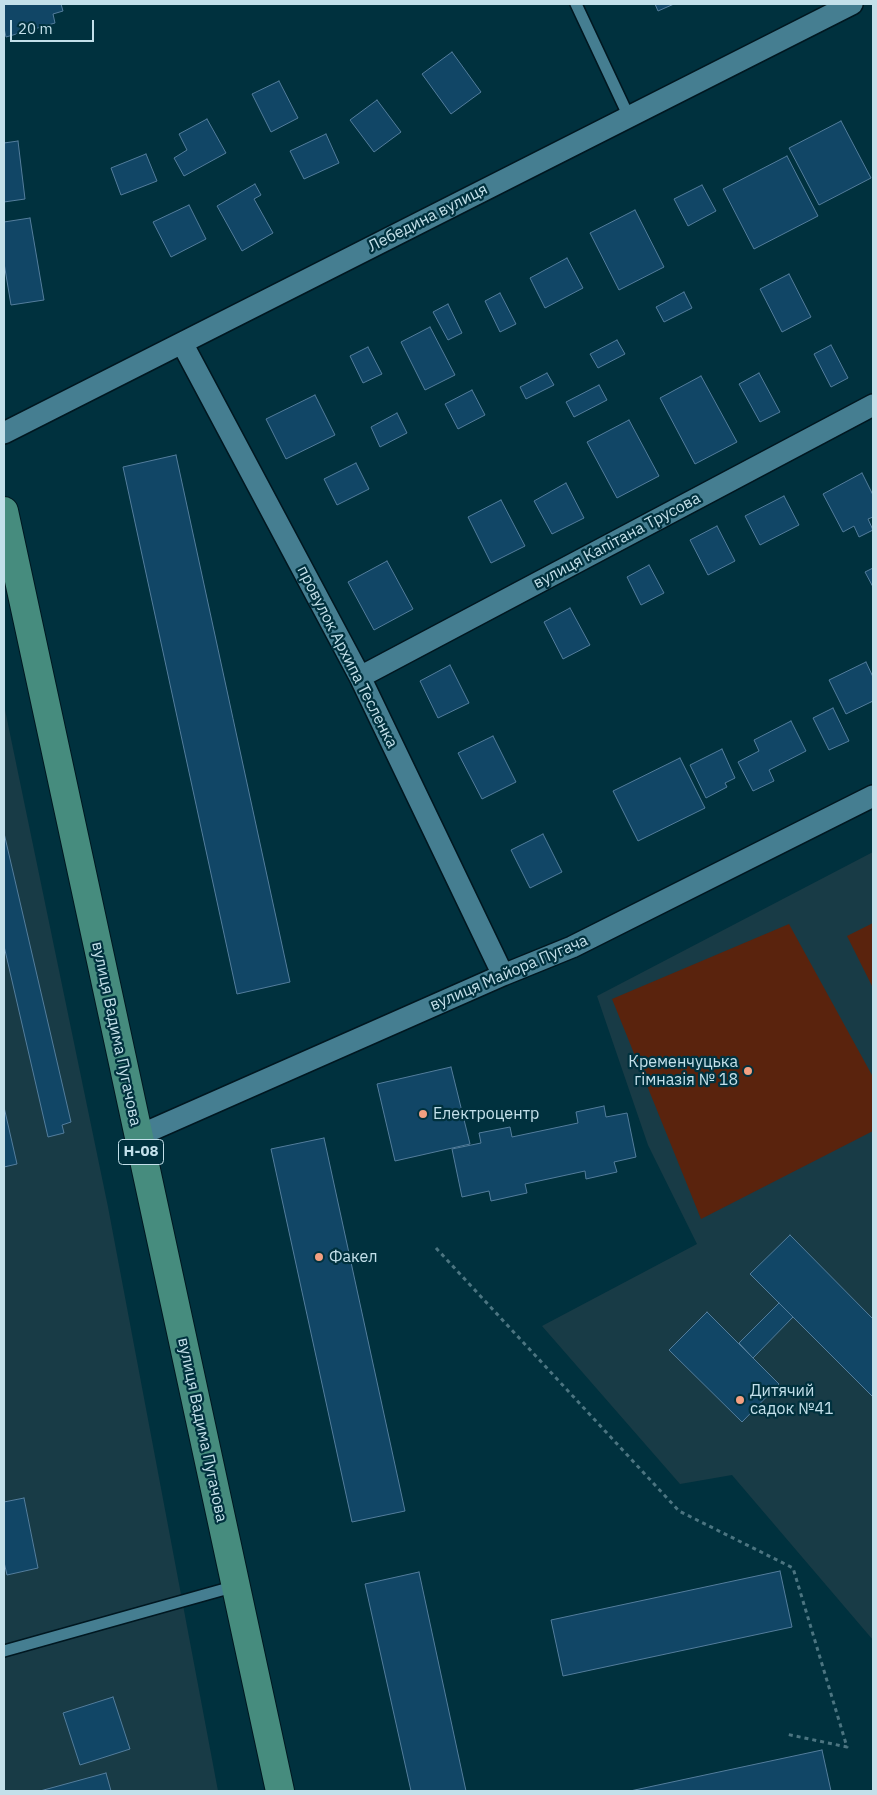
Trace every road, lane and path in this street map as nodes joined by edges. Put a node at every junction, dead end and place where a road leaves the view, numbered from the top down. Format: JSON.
{"nodes":[{"id":1,"x":576,"y":4,"type":"edge"},
{"id":2,"x":852,"y":4,"type":"edge"},
{"id":3,"x":629,"y":117,"type":"junction"},
{"id":4,"x":182,"y":343,"type":"junction"},
{"id":5,"x":873,"y":405,"type":"edge"},
{"id":6,"x":4,"y":433,"type":"edge"},
{"id":7,"x":4,"y":512,"type":"edge"},
{"id":8,"x":360,"y":677,"type":"junction"},
{"id":9,"x":873,"y":796,"type":"edge"},
{"id":10,"x":503,"y":974,"type":"junction"},
{"id":11,"x":138,"y":1136,"type":"junction"},
{"id":12,"x":436,"y":1248,"type":"dead end"},
{"id":13,"x":236,"y":1586,"type":"junction"},
{"id":14,"x":4,"y":1652,"type":"edge"},
{"id":15,"x":786,"y":1734,"type":"dead end"},
{"id":16,"x":280,"y":1791,"type":"edge"}],
"edges":[{"from":1,"to":3,"type":"lane"},
{"from":2,"to":3,"type":"street","name":"Лебедина вулиця"},
{"from":3,"to":4,"type":"street","name":"Лебедина вулиця"},
{"from":4,"to":6,"type":"street","name":"Лебедина вулиця"},
{"from":4,"to":8,"type":"street","name":"провулок Архипа Тесленка"},
{"from":5,"to":8,"type":"street","name":"вулиця Капітана Трусова"},
{"from":7,"to":11,"type":"main road","name":"вулиця Вадима Пугачова","number":"Н-08"},
{"from":8,"to":10,"type":"street","name":"провулок Архипа Тесленка"},
{"from":9,"to":10,"type":"street","name":"вулиця Майора Пугача"},
{"from":10,"to":11,"type":"street","name":"вулиця Майора Пугача"},
{"from":11,"to":13,"type":"main road","name":"вулиця Вадима Пугачова","number":"Н-08"},
{"from":12,"to":15,"type":"path"},
{"from":13,"to":14,"type":"lane"},
{"from":13,"to":16,"type":"main road","name":"вулиця Вадима Пугачова","number":"Н-08"}]}
